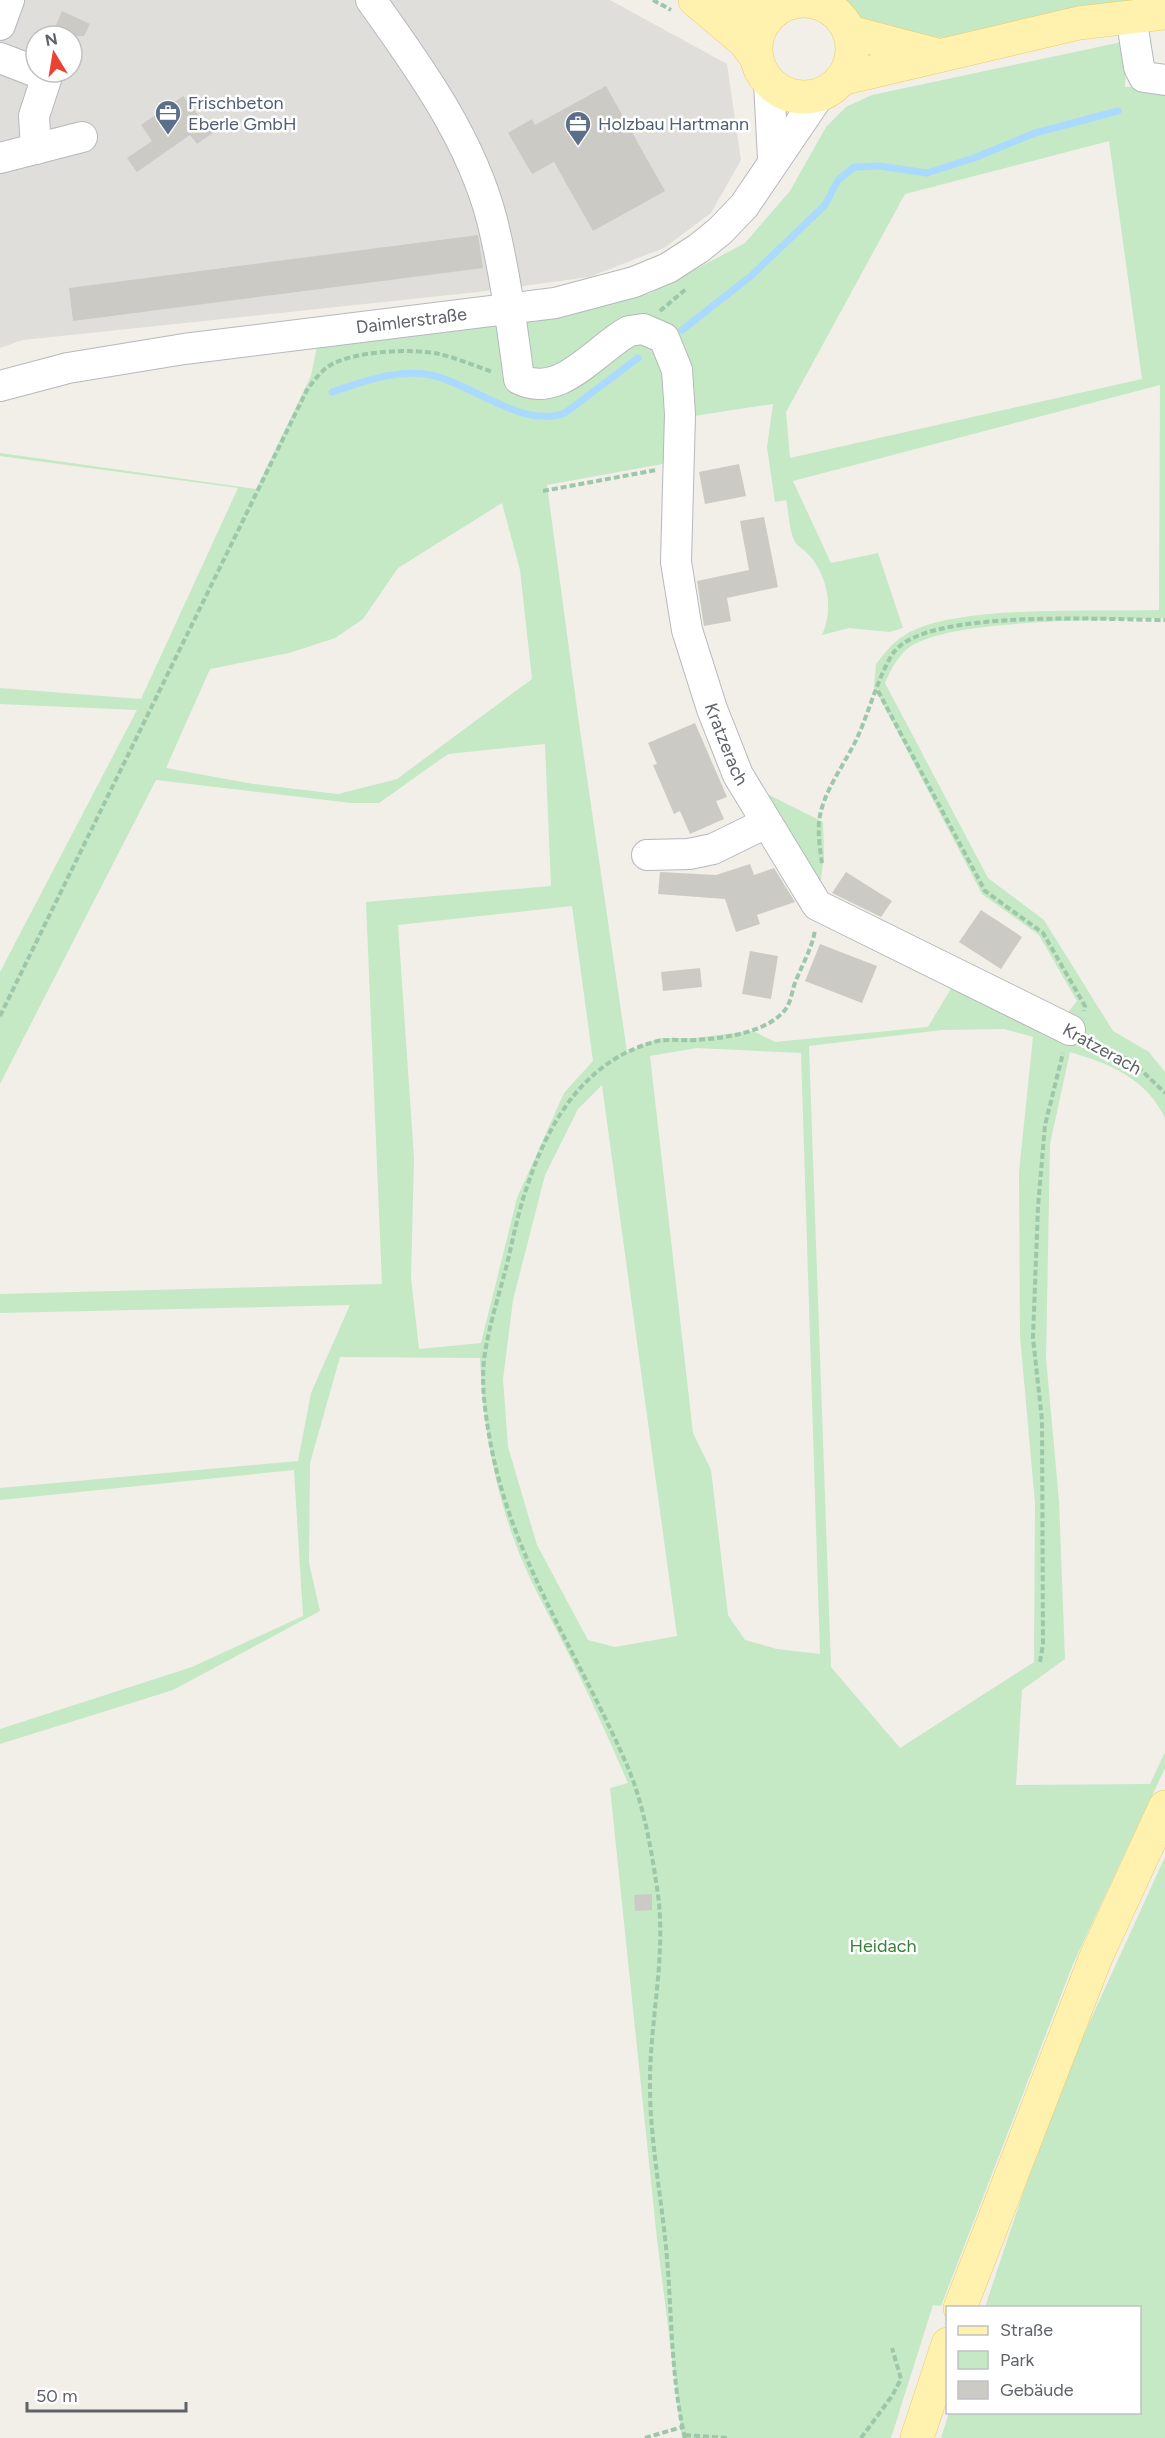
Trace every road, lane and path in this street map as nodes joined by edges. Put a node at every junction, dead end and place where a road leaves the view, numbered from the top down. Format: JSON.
{"nodes":[{"id":1,"x":9,"y":0,"type":"edge"},
{"id":2,"x":371,"y":0,"type":"edge"},
{"id":3,"x":695,"y":0,"type":"edge"},
{"id":4,"x":719,"y":0,"type":"edge"},
{"id":5,"x":773,"y":11,"type":"junction"},
{"id":6,"x":1165,"y":13,"type":"edge"},
{"id":7,"x":1131,"y":16,"type":"junction"},
{"id":8,"x":0,"y":25,"type":"edge"},
{"id":9,"x":849,"y":32,"type":"junction"},
{"id":10,"x":937,"y":55,"type":"junction"},
{"id":11,"x":0,"y":58,"type":"edge"},
{"id":12,"x":762,"y":70,"type":"junction"},
{"id":13,"x":1165,"y":80,"type":"edge"},
{"id":14,"x":830,"y":87,"type":"junction"},
{"id":15,"x":82,"y":137,"type":"dead end"},
{"id":16,"x":36,"y":149,"type":"junction"},
{"id":17,"x":0,"y":158,"type":"edge"},
{"id":18,"x":773,"y":159,"type":"junction"},
{"id":19,"x":509,"y":310,"type":"junction"},
{"id":20,"x":519,"y":379,"type":"junction"},
{"id":21,"x":0,"y":386,"type":"edge"},
{"id":22,"x":680,"y":466,"type":"junction"},
{"id":23,"x":543,"y":491,"type":"dead end"},
{"id":24,"x":1165,"y":620,"type":"edge"},
{"id":25,"x":878,"y":690,"type":"junction"},
{"id":26,"x":766,"y":823,"type":"junction"},
{"id":27,"x":648,"y":855,"type":"dead end"},
{"id":28,"x":817,"y":905,"type":"junction"},
{"id":29,"x":0,"y":1016,"type":"edge"},
{"id":30,"x":1074,"y":1032,"type":"junction"},
{"id":31,"x":1165,"y":1093,"type":"edge"},
{"id":32,"x":1040,"y":1662,"type":"dead end"},
{"id":33,"x":1165,"y":1807,"type":"edge"},
{"id":34,"x":960,"y":2306,"type":"edge"},
{"id":35,"x":892,"y":2348,"type":"dead end"},
{"id":36,"x":946,"y":2348,"type":"edge"},
{"id":37,"x":682,"y":2427,"type":"junction"},
{"id":38,"x":685,"y":2437,"type":"edge"},
{"id":39,"x":645,"y":2438,"type":"edge"},
{"id":40,"x":728,"y":2438,"type":"edge"},
{"id":41,"x":861,"y":2438,"type":"edge"},
{"id":42,"x":917,"y":2438,"type":"edge"}],
"edges":[{"from":1,"to":8,"type":"street"},
{"from":2,"to":19,"type":"street"},
{"from":3,"to":12,"type":"main road"},
{"from":4,"to":5,"type":"main road"},
{"from":5,"to":9,"type":"main road"},
{"from":5,"to":12,"type":"main road"},
{"from":6,"to":7,"type":"main road"},
{"from":7,"to":10,"type":"main road"},
{"from":7,"to":13,"type":"street"},
{"from":9,"to":10,"type":"main road"},
{"from":9,"to":14,"type":"main road"},
{"from":10,"to":14,"type":"main road"},
{"from":11,"to":16,"type":"street"},
{"from":12,"to":14,"type":"main road"},
{"from":12,"to":18,"type":"street"},
{"from":14,"to":18,"type":"street","name":"Daimlerstraße"},
{"from":15,"to":16,"type":"street"},
{"from":16,"to":17,"type":"street"},
{"from":18,"to":19,"type":"street","name":"Daimlerstraße"},
{"from":19,"to":20,"type":"street"},
{"from":19,"to":21,"type":"street","name":"Daimlerstraße"},
{"from":20,"to":22,"type":"street","name":"Kratzerach"},
{"from":20,"to":29,"type":"path"},
{"from":22,"to":23,"type":"path"},
{"from":22,"to":26,"type":"street","name":"Kratzerach"},
{"from":24,"to":25,"type":"path"},
{"from":25,"to":28,"type":"path"},
{"from":25,"to":30,"type":"path"},
{"from":26,"to":27,"type":"street"},
{"from":26,"to":28,"type":"street","name":"Kratzerach"},
{"from":28,"to":30,"type":"street","name":"Kratzerach"},
{"from":28,"to":37,"type":"path"},
{"from":30,"to":31,"type":"path","name":"Kratzerach"},
{"from":30,"to":32,"type":"path"},
{"from":33,"to":34,"type":"main road"},
{"from":35,"to":41,"type":"path"},
{"from":36,"to":42,"type":"main road"},
{"from":37,"to":38,"type":"path"},
{"from":37,"to":39,"type":"path"},
{"from":38,"to":40,"type":"path"}]}
